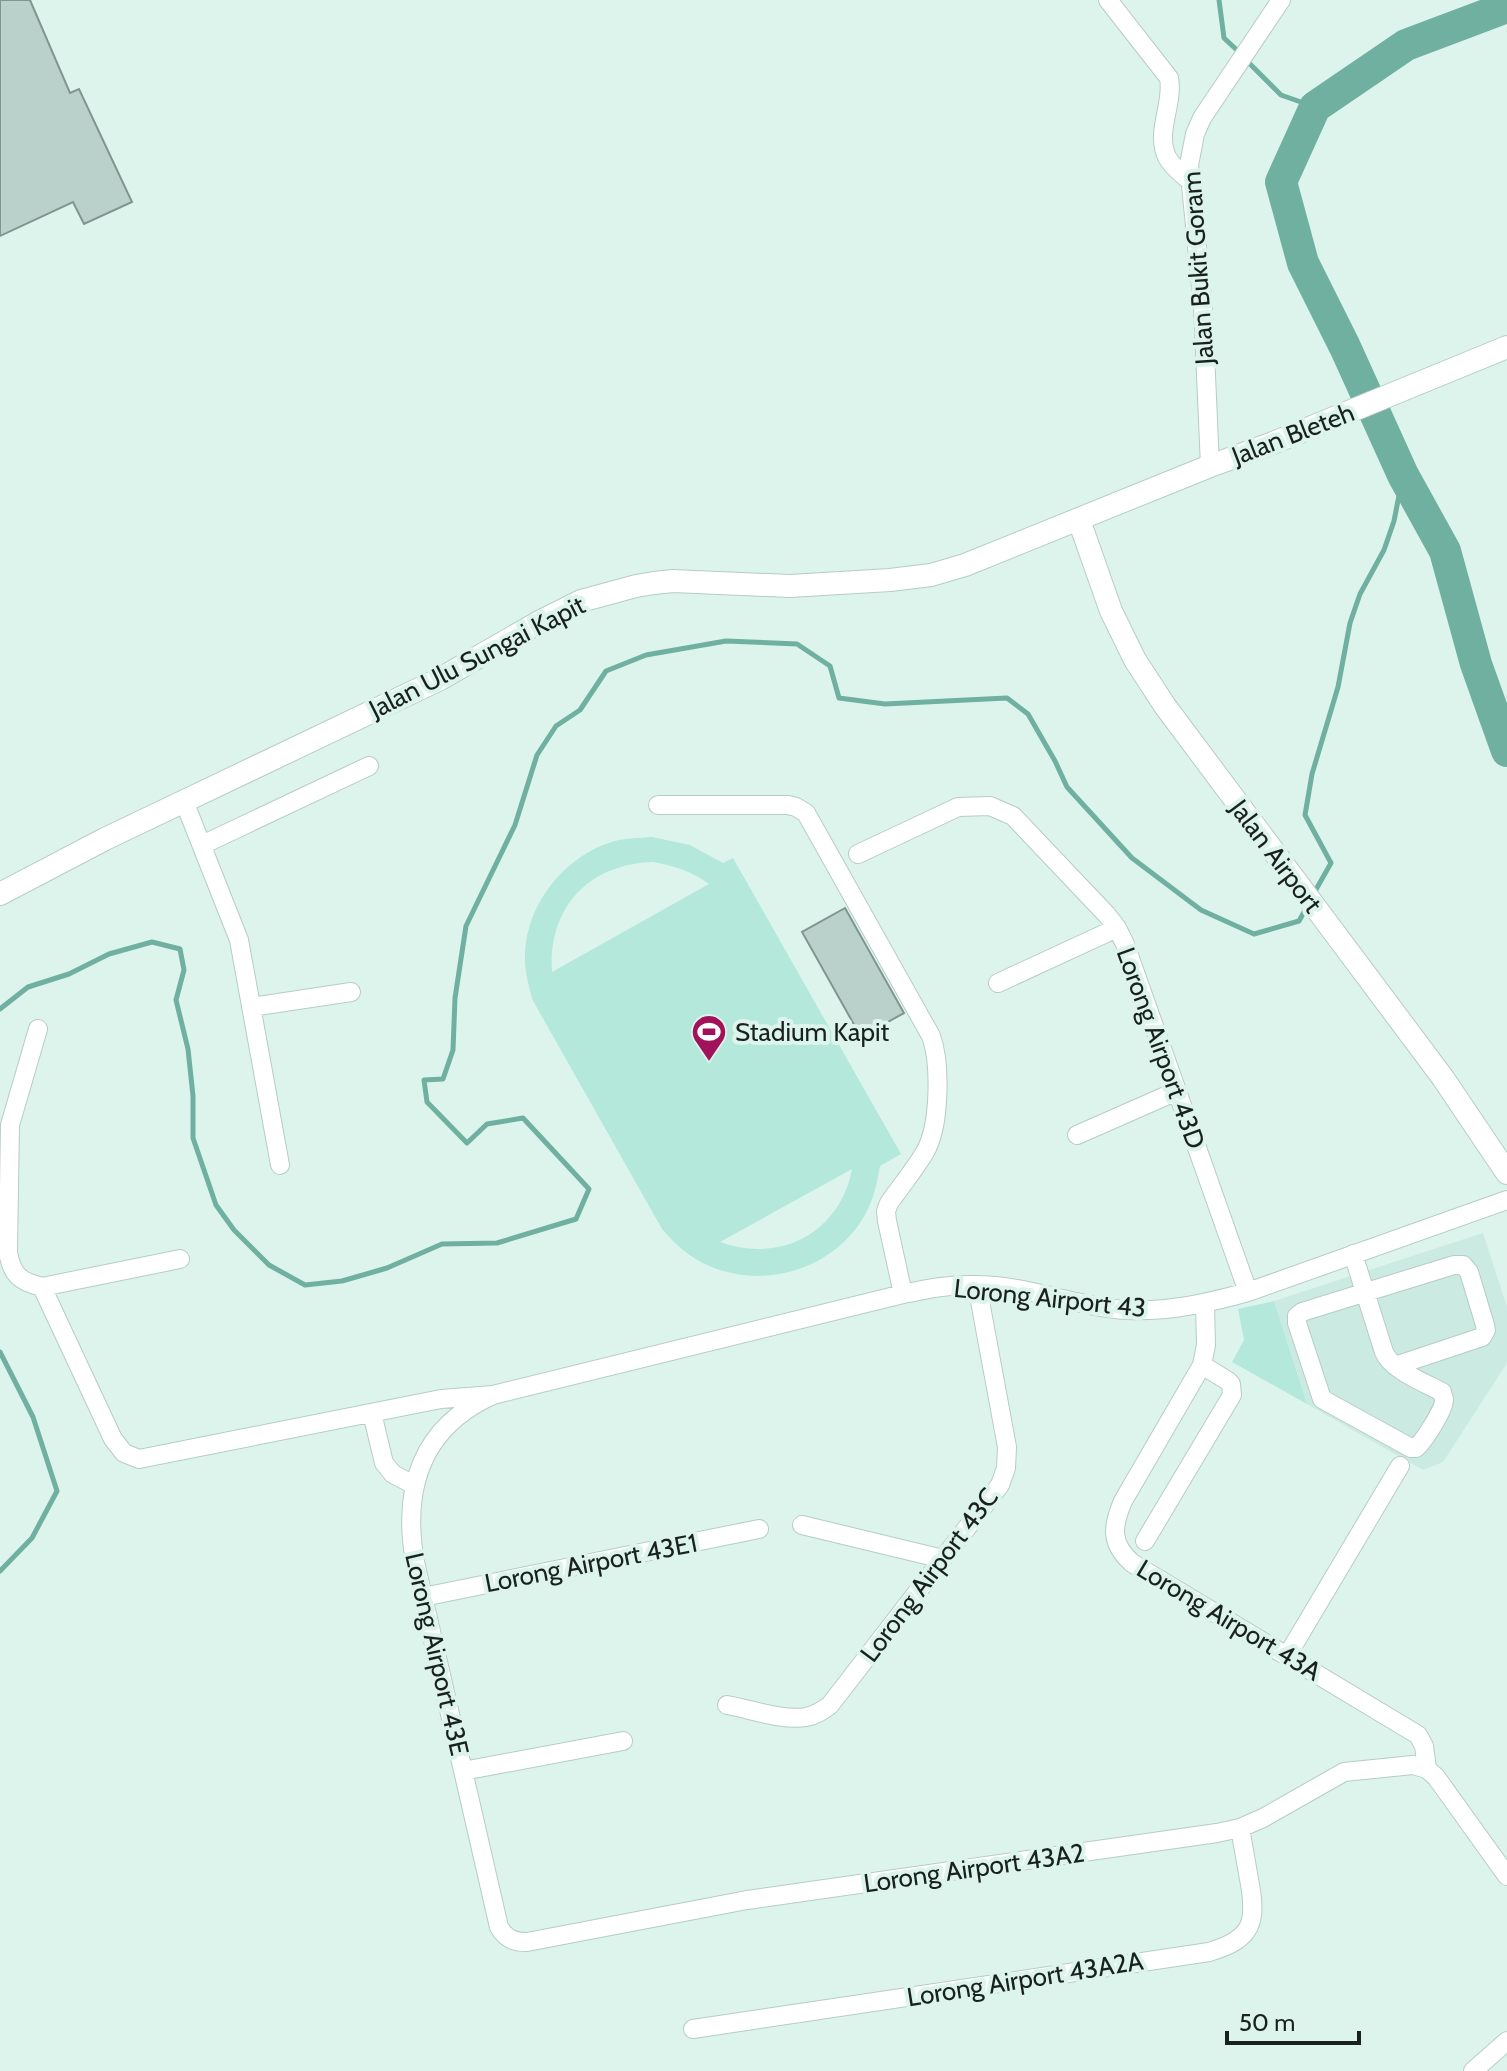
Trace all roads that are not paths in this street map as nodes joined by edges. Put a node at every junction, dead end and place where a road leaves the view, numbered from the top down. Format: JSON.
{"nodes":[{"id":1,"x":1108,"y":0,"type":"edge"},
{"id":2,"x":1280,"y":1,"type":"edge"},
{"id":3,"x":1190,"y":181,"type":"junction"},
{"id":4,"x":1507,"y":347,"type":"edge"},
{"id":5,"x":1210,"y":466,"type":"junction"},
{"id":6,"x":1079,"y":520,"type":"junction"},
{"id":7,"x":369,"y":766,"type":"dead end"},
{"id":8,"x":184,"y":801,"type":"junction"},
{"id":9,"x":658,"y":805,"type":"dead end"},
{"id":10,"x":202,"y":845,"type":"junction"},
{"id":11,"x":858,"y":854,"type":"dead end"},
{"id":12,"x":0,"y":894,"type":"edge"},
{"id":13,"x":1117,"y":928,"type":"junction"},
{"id":14,"x":998,"y":983,"type":"dead end"},
{"id":15,"x":351,"y":992,"type":"dead end"},
{"id":16,"x":251,"y":1007,"type":"junction"},
{"id":17,"x":38,"y":1029,"type":"dead end"},
{"id":18,"x":1177,"y":1091,"type":"junction"},
{"id":19,"x":1077,"y":1135,"type":"dead end"},
{"id":20,"x":280,"y":1165,"type":"dead end"},
{"id":21,"x":1507,"y":1173,"type":"edge"},
{"id":22,"x":1507,"y":1200,"type":"edge"},
{"id":23,"x":1353,"y":1254,"type":"junction"},
{"id":24,"x":180,"y":1259,"type":"dead end"},
{"id":25,"x":977,"y":1285,"type":"junction"},
{"id":26,"x":42,"y":1287,"type":"junction"},
{"id":27,"x":1248,"y":1292,"type":"junction"},
{"id":28,"x":1365,"y":1292,"type":"junction"},
{"id":29,"x":903,"y":1294,"type":"junction"},
{"id":30,"x":1205,"y":1304,"type":"junction"},
{"id":31,"x":1202,"y":1365,"type":"junction"},
{"id":32,"x":1395,"y":1366,"type":"junction"},
{"id":33,"x":493,"y":1395,"type":"junction"},
{"id":34,"x":372,"y":1413,"type":"junction"},
{"id":35,"x":1400,"y":1466,"type":"dead end"},
{"id":36,"x":414,"y":1485,"type":"junction"},
{"id":37,"x":802,"y":1525,"type":"dead end"},
{"id":38,"x":759,"y":1529,"type":"dead end"},
{"id":39,"x":1145,"y":1541,"type":"dead end"},
{"id":40,"x":943,"y":1559,"type":"junction"},
{"id":41,"x":423,"y":1597,"type":"junction"},
{"id":42,"x":1287,"y":1656,"type":"junction"},
{"id":43,"x":727,"y":1705,"type":"dead end"},
{"id":44,"x":623,"y":1741,"type":"dead end"},
{"id":45,"x":1427,"y":1769,"type":"junction"},
{"id":46,"x":463,"y":1771,"type":"junction"},
{"id":47,"x":1240,"y":1828,"type":"junction"},
{"id":48,"x":1507,"y":1876,"type":"edge"},
{"id":49,"x":510,"y":1940,"type":"joint"},
{"id":50,"x":693,"y":2029,"type":"dead end"},
{"id":51,"x":1507,"y":2041,"type":"edge"},
{"id":52,"x":1473,"y":2071,"type":"edge"}],
"edges":[{"from":1,"to":3,"type":"street"},
{"from":2,"to":3,"type":"street","name":"Jalan Bukit Goram"},
{"from":3,"to":5,"type":"street","name":"Jalan Bukit Goram"},
{"from":4,"to":5,"type":"main road","name":"Jalan Bleteh"},
{"from":5,"to":6,"type":"main road","name":"Jalan Bleteh"},
{"from":6,"to":8,"type":"main road","name":"Jalan Ulu Sungai Kapit"},
{"from":6,"to":21,"type":"main road","name":"Jalan Airport"},
{"from":7,"to":10,"type":"street"},
{"from":8,"to":10,"type":"street"},
{"from":8,"to":12,"type":"main road","name":"Jalan Ulu Sungai Kapit"},
{"from":9,"to":29,"type":"street"},
{"from":10,"to":16,"type":"street"},
{"from":11,"to":13,"type":"street","name":"Lorong Airport 43D"},
{"from":13,"to":14,"type":"street"},
{"from":13,"to":18,"type":"street","name":"Lorong Airport 43D"},
{"from":15,"to":16,"type":"street"},
{"from":16,"to":20,"type":"street"},
{"from":17,"to":26,"type":"street"},
{"from":18,"to":19,"type":"street"},
{"from":18,"to":27,"type":"street","name":"Lorong Airport 43D"},
{"from":22,"to":23,"type":"street","name":"Lorong Airport 43"},
{"from":23,"to":27,"type":"street","name":"Lorong Airport 43"},
{"from":23,"to":28,"type":"street"},
{"from":24,"to":26,"type":"street"},
{"from":25,"to":29,"type":"street","name":"Lorong Airport 43"},
{"from":25,"to":30,"type":"street","name":"Lorong Airport 43"},
{"from":25,"to":40,"type":"street","name":"Lorong Airport 43C"},
{"from":26,"to":34,"type":"street"},
{"from":27,"to":30,"type":"street","name":"Lorong Airport 43"},
{"from":28,"to":32,"type":"street"},
{"from":28,"to":32,"type":"street"},
{"from":28,"to":32,"type":"street"},
{"from":29,"to":33,"type":"street","name":"Lorong Airport 43"},
{"from":30,"to":31,"type":"street","name":"Lorong Airport 43A"},
{"from":31,"to":39,"type":"street"},
{"from":31,"to":42,"type":"street","name":"Lorong Airport 43A"},
{"from":33,"to":34,"type":"street"},
{"from":33,"to":36,"type":"street","name":"Lorong Airport 43E"},
{"from":34,"to":36,"type":"street"},
{"from":35,"to":42,"type":"street"},
{"from":36,"to":41,"type":"street","name":"Lorong Airport 43E"},
{"from":37,"to":40,"type":"street"},
{"from":38,"to":41,"type":"street","name":"Lorong Airport 43E1"},
{"from":40,"to":43,"type":"street","name":"Lorong Airport 43C"},
{"from":41,"to":46,"type":"street","name":"Lorong Airport 43E"},
{"from":42,"to":45,"type":"street","name":"Lorong Airport 43A"},
{"from":44,"to":46,"type":"street"},
{"from":45,"to":47,"type":"street","name":"Lorong Airport 43A2"},
{"from":45,"to":48,"type":"street"},
{"from":46,"to":49,"type":"street","name":"Lorong Airport 43E"},
{"from":47,"to":49,"type":"street","name":"Lorong Airport 43A2"},
{"from":47,"to":50,"type":"street","name":"Lorong Airport 43A2A"},
{"from":51,"to":52,"type":"street"}]}
